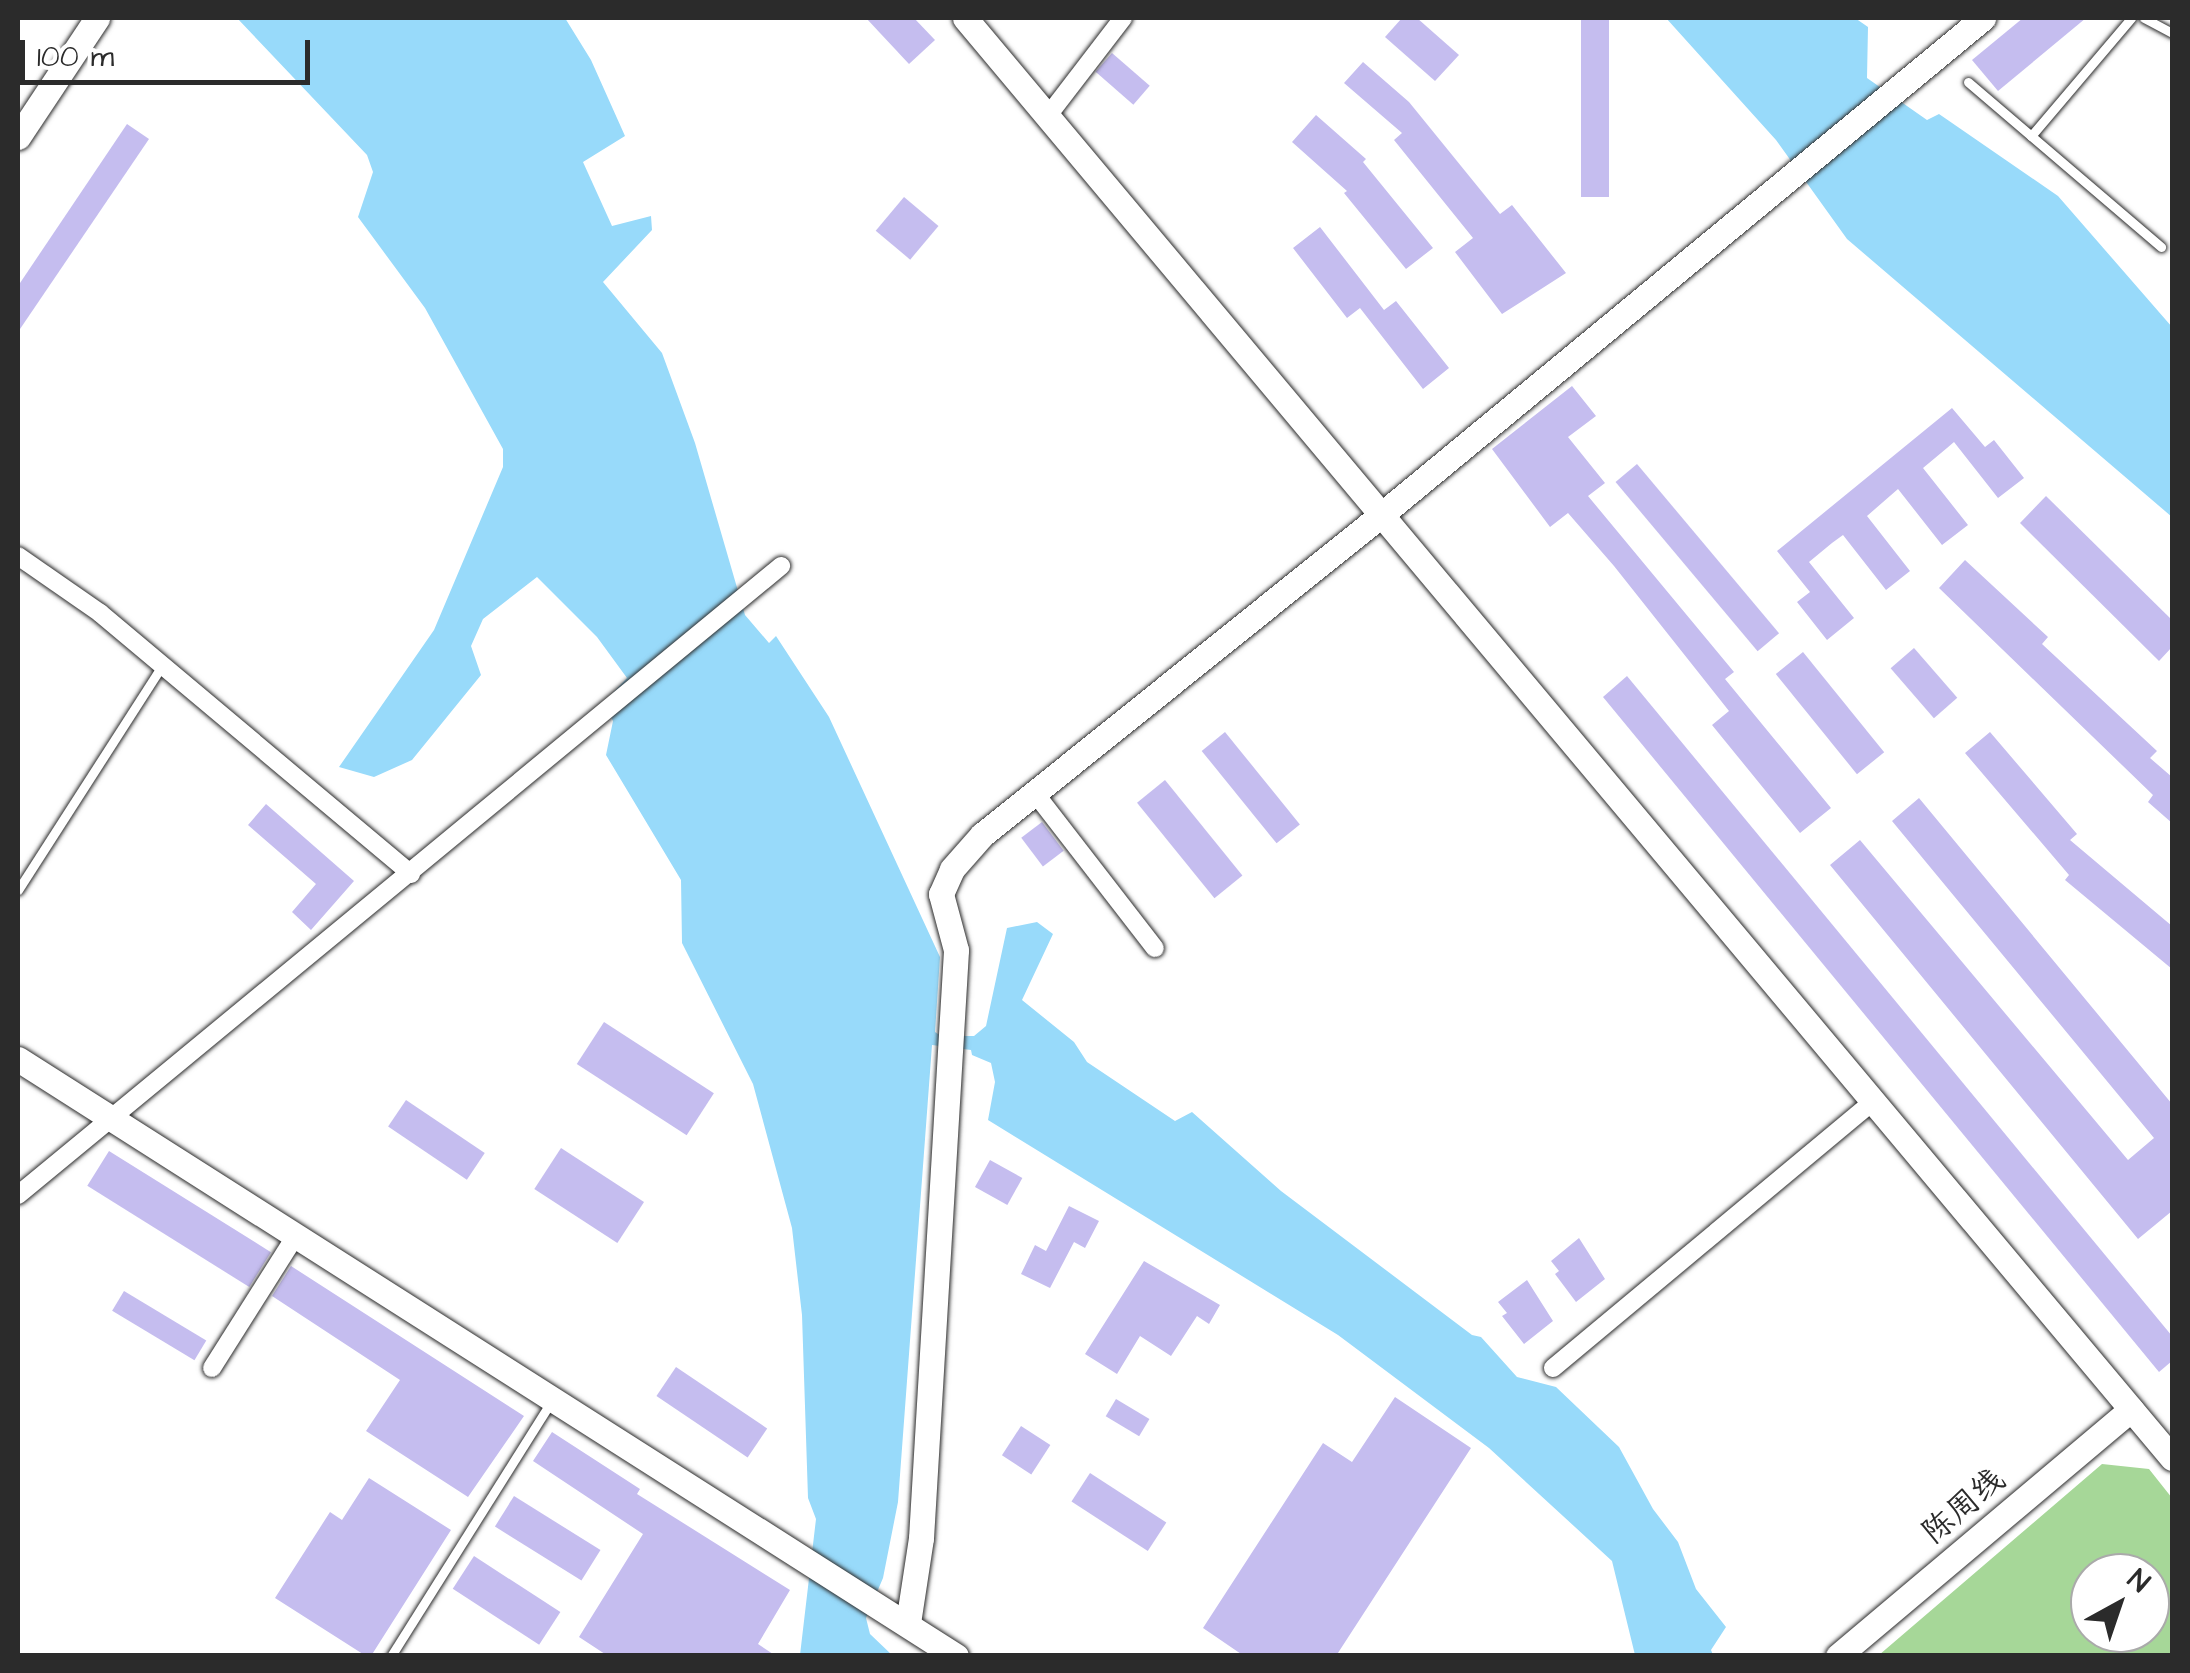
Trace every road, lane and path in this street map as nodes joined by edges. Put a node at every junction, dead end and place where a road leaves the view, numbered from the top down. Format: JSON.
{"nodes":[{"id":1,"x":97,"y":18,"type":"edge"},
{"id":2,"x":965,"y":18,"type":"edge"},
{"id":3,"x":1123,"y":18,"type":"edge"},
{"id":4,"x":1983,"y":18,"type":"edge"},
{"id":5,"x":2131,"y":18,"type":"edge"},
{"id":6,"x":2144,"y":18,"type":"edge"},
{"id":7,"x":2172,"y":33,"type":"edge"},
{"id":8,"x":1968,"y":82,"type":"dead end"},
{"id":9,"x":1047,"y":116,"type":"junction"},
{"id":10,"x":2031,"y":136,"type":"junction"},
{"id":11,"x":18,"y":137,"type":"edge"},
{"id":12,"x":2162,"y":247,"type":"dead end"},
{"id":13,"x":1381,"y":514,"type":"junction"},
{"id":14,"x":18,"y":556,"type":"edge"},
{"id":15,"x":781,"y":566,"type":"dead end"},
{"id":16,"x":162,"y":666,"type":"junction"},
{"id":17,"x":1035,"y":792,"type":"junction"},
{"id":18,"x":411,"y":874,"type":"junction"},
{"id":19,"x":18,"y":890,"type":"edge"},
{"id":20,"x":1155,"y":948,"type":"dead end"},
{"id":21,"x":18,"y":1059,"type":"edge"},
{"id":22,"x":1873,"y":1101,"type":"junction"},
{"id":23,"x":113,"y":1119,"type":"junction"},
{"id":24,"x":18,"y":1195,"type":"edge"},
{"id":25,"x":296,"y":1234,"type":"junction"},
{"id":26,"x":212,"y":1368,"type":"dead end"},
{"id":27,"x":1552,"y":1368,"type":"dead end"},
{"id":28,"x":554,"y":1397,"type":"junction"},
{"id":29,"x":2131,"y":1409,"type":"junction"},
{"id":30,"x":2172,"y":1458,"type":"edge"},
{"id":31,"x":898,"y":1616,"type":"junction"},
{"id":32,"x":392,"y":1656,"type":"edge"},
{"id":33,"x":956,"y":1656,"type":"edge"},
{"id":34,"x":1838,"y":1656,"type":"edge"}],
"edges":[{"from":1,"to":11,"type":"street"},
{"from":2,"to":9,"type":"street"},
{"from":3,"to":9,"type":"street"},
{"from":4,"to":13,"type":"street"},
{"from":5,"to":10,"type":"lane"},
{"from":6,"to":7,"type":"lane"},
{"from":8,"to":10,"type":"lane"},
{"from":9,"to":13,"type":"street"},
{"from":10,"to":12,"type":"lane"},
{"from":13,"to":17,"type":"street"},
{"from":13,"to":22,"type":"street"},
{"from":14,"to":16,"type":"street"},
{"from":15,"to":18,"type":"street"},
{"from":16,"to":18,"type":"street"},
{"from":16,"to":19,"type":"lane"},
{"from":17,"to":20,"type":"street"},
{"from":17,"to":31,"type":"street"},
{"from":18,"to":23,"type":"street"},
{"from":21,"to":23,"type":"street"},
{"from":22,"to":27,"type":"street"},
{"from":22,"to":29,"type":"street"},
{"from":23,"to":24,"type":"street"},
{"from":23,"to":25,"type":"street"},
{"from":25,"to":26,"type":"street"},
{"from":25,"to":28,"type":"street"},
{"from":28,"to":31,"type":"street"},
{"from":28,"to":32,"type":"lane"},
{"from":29,"to":30,"type":"street"},
{"from":29,"to":34,"type":"street","name":"陈周线"},
{"from":31,"to":33,"type":"street"}]}
